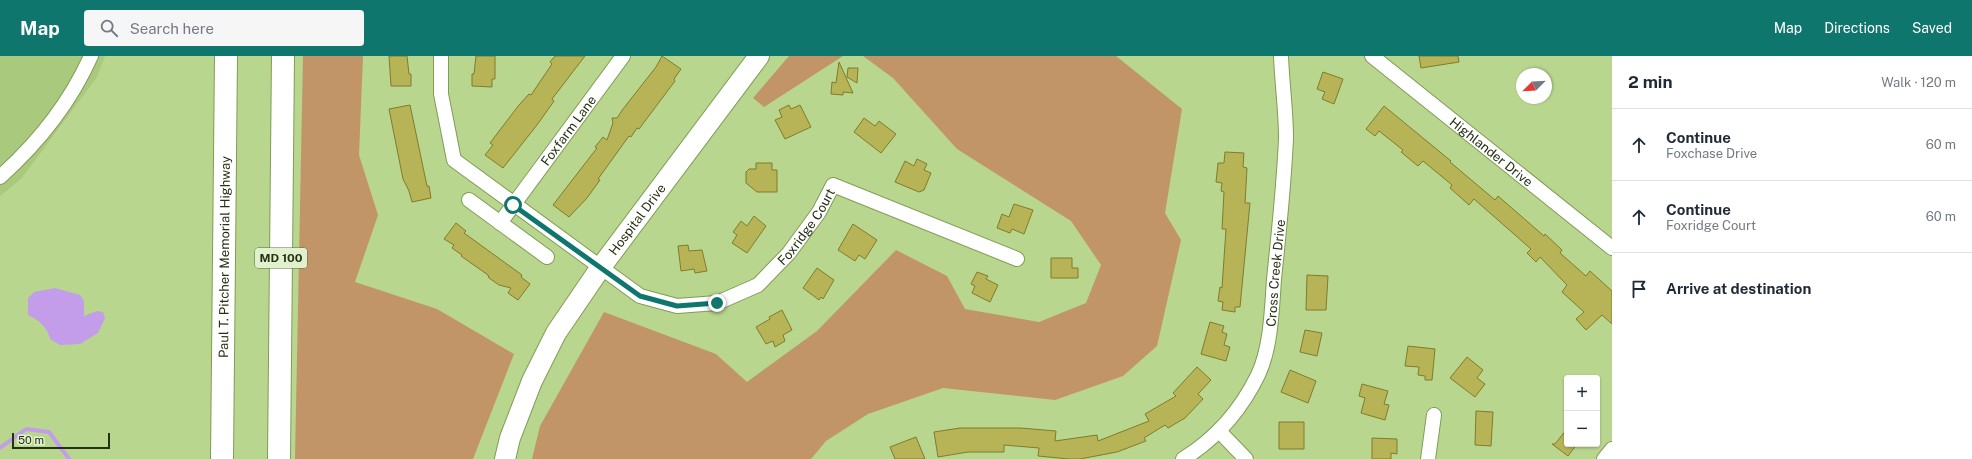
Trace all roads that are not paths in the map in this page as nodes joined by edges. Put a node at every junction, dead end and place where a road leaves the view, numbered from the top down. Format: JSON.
{"nodes":[{"id":1,"x":91,"y":56,"type":"edge"},
{"id":2,"x":226,"y":56,"type":"edge"},
{"id":3,"x":283,"y":56,"type":"edge"},
{"id":4,"x":441,"y":56,"type":"edge"},
{"id":5,"x":623,"y":56,"type":"edge"},
{"id":6,"x":759,"y":56,"type":"edge"},
{"id":7,"x":1281,"y":56,"type":"edge"},
{"id":8,"x":1373,"y":56,"type":"edge"},
{"id":9,"x":0,"y":177,"type":"edge"},
{"id":10,"x":469,"y":200,"type":"dead end"},
{"id":11,"x":513,"y":205,"type":"junction"},
{"id":12,"x":500,"y":223,"type":"junction"},
{"id":13,"x":1612,"y":248,"type":"edge"},
{"id":14,"x":547,"y":257,"type":"dead end"},
{"id":15,"x":1017,"y":259,"type":"dead end"},
{"id":16,"x":601,"y":267,"type":"junction"},
{"id":17,"x":1434,"y":415,"type":"dead end"},
{"id":18,"x":1220,"y":432,"type":"junction"},
{"id":19,"x":1612,"y":448,"type":"edge"},
{"id":20,"x":222,"y":459,"type":"edge"},
{"id":21,"x":279,"y":459,"type":"edge"},
{"id":22,"x":504,"y":459,"type":"edge"},
{"id":23,"x":1183,"y":459,"type":"edge"},
{"id":24,"x":1246,"y":459,"type":"edge"},
{"id":25,"x":1428,"y":459,"type":"edge"},
{"id":26,"x":1604,"y":459,"type":"edge"}],
"edges":[{"from":1,"to":9,"type":"street"},
{"from":2,"to":20,"type":"highway","name":"Paul T. Pitcher Memorial Highway"},
{"from":3,"to":21,"type":"highway","number":"MD 100"},
{"from":4,"to":11,"type":"street"},
{"from":5,"to":11,"type":"street","name":"Foxfarm Lane"},
{"from":6,"to":16,"type":"street","name":"Hospital Drive"},
{"from":7,"to":18,"type":"street","name":"Cross Creek Drive"},
{"from":8,"to":13,"type":"street","name":"Highlander Drive"},
{"from":10,"to":12,"type":"street"},
{"from":11,"to":12,"type":"street","name":"Foxfarm Lane"},
{"from":11,"to":16,"type":"street"},
{"from":12,"to":14,"type":"street"},
{"from":15,"to":16,"type":"street","name":"Foxridge Court"},
{"from":16,"to":22,"type":"street","name":"Hospital Drive"},
{"from":17,"to":25,"type":"street"},
{"from":18,"to":23,"type":"street","name":"Cross Creek Drive"},
{"from":18,"to":24,"type":"street"},
{"from":19,"to":26,"type":"street"}]}
